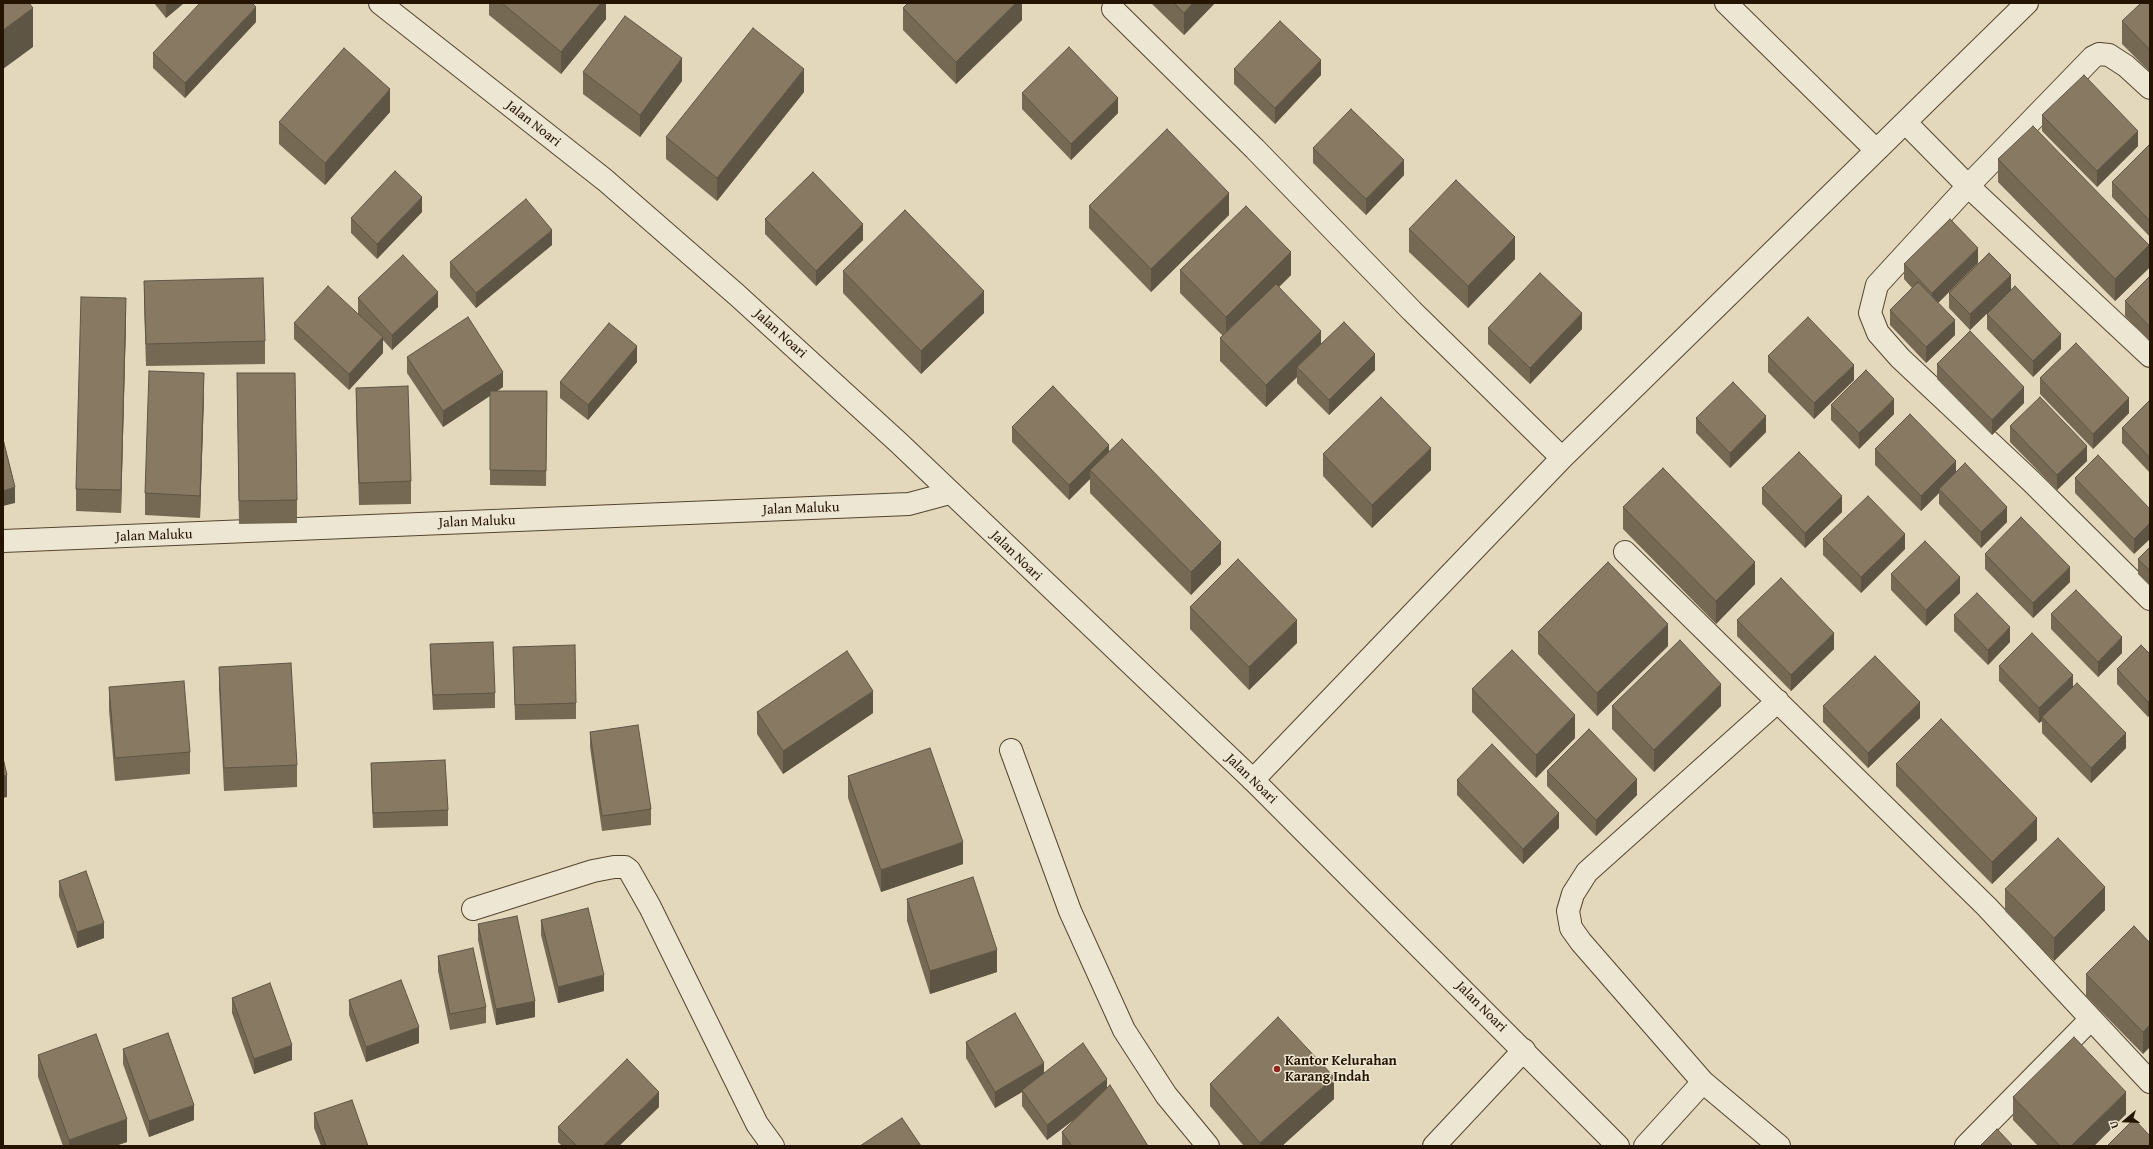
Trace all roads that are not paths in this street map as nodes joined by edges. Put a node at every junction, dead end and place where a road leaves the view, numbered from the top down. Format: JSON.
{"nodes":[{"id":1,"x":380,"y":3,"type":"edge"},
{"id":2,"x":1726,"y":3,"type":"edge"},
{"id":3,"x":2027,"y":3,"type":"edge"},
{"id":4,"x":1113,"y":9,"type":"dead end"},
{"id":5,"x":2150,"y":88,"type":"edge"},
{"id":6,"x":1906,"y":123,"type":"junction"},
{"id":7,"x":1876,"y":150,"type":"junction"},
{"id":8,"x":1968,"y":186,"type":"junction"},
{"id":9,"x":2150,"y":356,"type":"edge"},
{"id":10,"x":1562,"y":458,"type":"junction"},
{"id":11,"x":950,"y":493,"type":"junction"},
{"id":12,"x":3,"y":541,"type":"edge"},
{"id":13,"x":1625,"y":552,"type":"dead end"},
{"id":14,"x":2150,"y":599,"type":"edge"},
{"id":15,"x":1778,"y":701,"type":"junction"},
{"id":16,"x":1011,"y":750,"type":"dead end"},
{"id":17,"x":1253,"y":780,"type":"junction"},
{"id":18,"x":473,"y":909,"type":"dead end"},
{"id":19,"x":2090,"y":1020,"type":"junction"},
{"id":20,"x":1524,"y":1050,"type":"junction"},
{"id":21,"x":1703,"y":1082,"type":"junction"},
{"id":22,"x":2150,"y":1082,"type":"edge"},
{"id":23,"x":773,"y":1146,"type":"edge"},
{"id":24,"x":1208,"y":1146,"type":"edge"},
{"id":25,"x":1434,"y":1146,"type":"edge"},
{"id":26,"x":1618,"y":1146,"type":"edge"},
{"id":27,"x":1645,"y":1146,"type":"edge"},
{"id":28,"x":1779,"y":1146,"type":"edge"},
{"id":29,"x":1966,"y":1146,"type":"edge"}],
"edges":[{"from":1,"to":11,"type":"street","name":"Jalan Noari"},
{"from":2,"to":7,"type":"street"},
{"from":3,"to":6,"type":"street"},
{"from":4,"to":10,"type":"street"},
{"from":5,"to":8,"type":"street"},
{"from":6,"to":7,"type":"street"},
{"from":6,"to":8,"type":"street"},
{"from":7,"to":10,"type":"street"},
{"from":8,"to":9,"type":"street"},
{"from":8,"to":14,"type":"street"},
{"from":10,"to":17,"type":"street"},
{"from":11,"to":12,"type":"street","name":"Jalan Maluku"},
{"from":11,"to":17,"type":"street","name":"Jalan Noari"},
{"from":13,"to":15,"type":"street"},
{"from":15,"to":19,"type":"street"},
{"from":15,"to":21,"type":"street"},
{"from":16,"to":24,"type":"street"},
{"from":17,"to":20,"type":"street","name":"Jalan Noari"},
{"from":18,"to":23,"type":"street"},
{"from":19,"to":22,"type":"street"},
{"from":19,"to":29,"type":"street"},
{"from":20,"to":25,"type":"street"},
{"from":20,"to":26,"type":"street","name":"Jalan Noari"},
{"from":21,"to":27,"type":"street"},
{"from":21,"to":28,"type":"street"}]}
